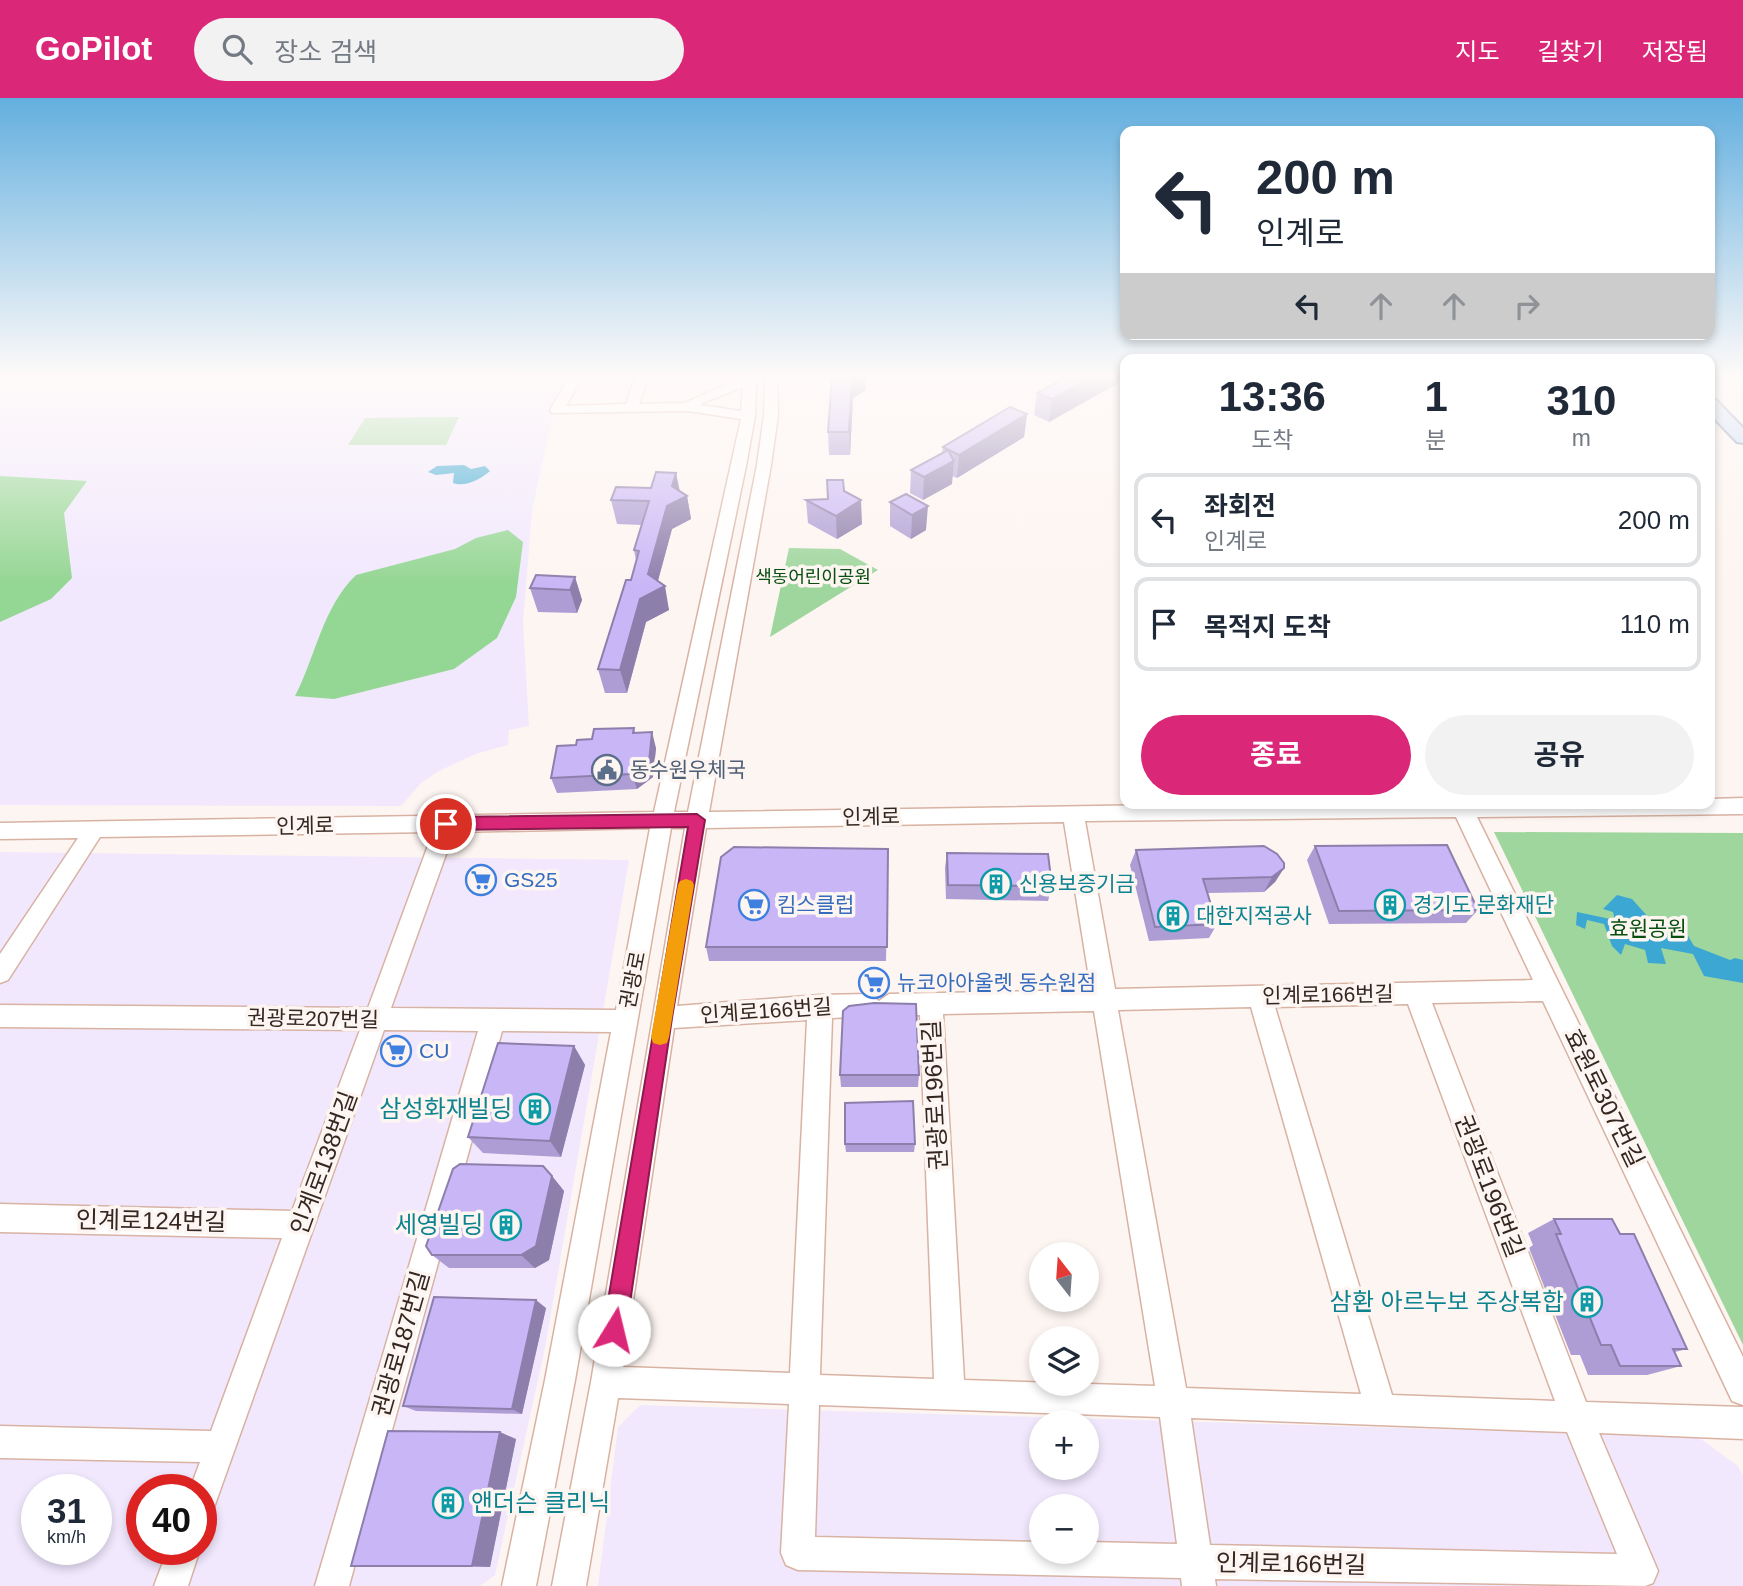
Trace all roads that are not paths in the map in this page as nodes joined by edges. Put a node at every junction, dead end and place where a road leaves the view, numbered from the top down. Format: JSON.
{"nodes":[{"id":1,"x":743,"y":445,"type":"edge"},
{"id":2,"x":767,"y":445,"type":"edge"},
{"id":3,"x":1715,"y":806,"type":"edge"},
{"id":4,"x":1743,"y":806,"type":"edge"},
{"id":5,"x":1397,"y":809,"type":"edge"},
{"id":6,"x":1462,"y":809,"type":"edge"},
{"id":7,"x":1073,"y":814,"type":"junction"},
{"id":8,"x":697,"y":820,"type":"junction"},
{"id":9,"x":662,"y":821,"type":"junction"},
{"id":10,"x":446,"y":824,"type":"junction"},
{"id":11,"x":94,"y":830,"type":"junction"},
{"id":12,"x":0,"y":831,"type":"edge"},
{"id":13,"x":0,"y":973,"type":"edge"},
{"id":14,"x":1551,"y":990,"type":"junction"},
{"id":15,"x":1416,"y":993,"type":"junction"},
{"id":16,"x":1260,"y":997,"type":"junction"},
{"id":17,"x":1105,"y":1000,"type":"junction"},
{"id":18,"x":931,"y":1004,"type":"junction"},
{"id":19,"x":820,"y":1006,"type":"junction"},
{"id":20,"x":0,"y":1016,"type":"edge"},
{"id":21,"x":663,"y":1018,"type":"junction"},
{"id":22,"x":375,"y":1020,"type":"junction"},
{"id":23,"x":493,"y":1021,"type":"junction"},
{"id":24,"x":625,"y":1021,"type":"junction"},
{"id":25,"x":0,"y":1218,"type":"edge"},
{"id":26,"x":301,"y":1225,"type":"junction"},
{"id":27,"x":606,"y":1382,"type":"junction"},
{"id":28,"x":1743,"y":1390,"type":"edge"},
{"id":29,"x":806,"y":1391,"type":"junction"},
{"id":30,"x":950,"y":1396,"type":"junction"},
{"id":31,"x":1173,"y":1404,"type":"junction"},
{"id":32,"x":1381,"y":1410,"type":"junction"},
{"id":33,"x":1576,"y":1417,"type":"junction"},
{"id":34,"x":1743,"y":1423,"type":"edge"},
{"id":35,"x":0,"y":1442,"type":"edge"},
{"id":36,"x":221,"y":1447,"type":"junction"},
{"id":37,"x":211,"y":1474,"type":"edge"},
{"id":38,"x":178,"y":1565,"type":"edge"},
{"id":39,"x":1198,"y":1574,"type":"edge"},
{"id":40,"x":171,"y":1586,"type":"edge"},
{"id":41,"x":332,"y":1586,"type":"edge"},
{"id":42,"x":519,"y":1586,"type":"edge"},
{"id":43,"x":569,"y":1586,"type":"edge"}],
"edges":[{"from":1,"to":9,"type":"street","name":"권광로"},
{"from":2,"to":8,"type":"street","name":"권광로"},
{"from":3,"to":4,"type":"street","name":"인계로"},
{"from":5,"to":7,"type":"street","name":"인계로"},
{"from":6,"to":14,"type":"street","name":"효원로307번길"},
{"from":7,"to":8,"type":"street","name":"인계로"},
{"from":7,"to":17,"type":"street","name":"인계로166번길"},
{"from":8,"to":9,"type":"street","name":"인계로"},
{"from":8,"to":21,"type":"street","name":"권광로"},
{"from":9,"to":10,"type":"street","name":"인계로"},
{"from":9,"to":24,"type":"street","name":"권광로"},
{"from":10,"to":11,"type":"street","name":"인계로"},
{"from":10,"to":22,"type":"street","name":"인계로138번길"},
{"from":11,"to":12,"type":"street","name":"인계로"},
{"from":11,"to":13,"type":"street"},
{"from":14,"to":15,"type":"street","name":"인계로166번길"},
{"from":14,"to":28,"type":"street","name":"효원로307번길"},
{"from":15,"to":16,"type":"street","name":"인계로166번길"},
{"from":15,"to":33,"type":"street","name":"권광로196번길"},
{"from":16,"to":17,"type":"street","name":"인계로166번길"},
{"from":16,"to":32,"type":"street"},
{"from":17,"to":18,"type":"street","name":"인계로166번길"},
{"from":17,"to":31,"type":"street","name":"인계로166번길"},
{"from":18,"to":19,"type":"street","name":"인계로166번길"},
{"from":18,"to":30,"type":"street","name":"권광로196번길"},
{"from":19,"to":21,"type":"street","name":"인계로166번길"},
{"from":19,"to":29,"type":"street"},
{"from":20,"to":22,"type":"street","name":"권광로207번길"},
{"from":21,"to":27,"type":"street","name":"권광로"},
{"from":22,"to":23,"type":"street","name":"권광로207번길"},
{"from":22,"to":26,"type":"street","name":"인계로138번길"},
{"from":23,"to":24,"type":"street","name":"권광로207번길"},
{"from":23,"to":41,"type":"street","name":"권광로187번길"},
{"from":24,"to":42,"type":"street","name":"권광로"},
{"from":25,"to":26,"type":"street","name":"인계로124번길"},
{"from":26,"to":36,"type":"street","name":"인계로138번길"},
{"from":27,"to":29,"type":"street"},
{"from":27,"to":43,"type":"street","name":"권광로"},
{"from":29,"to":30,"type":"street"},
{"from":29,"to":39,"type":"street","name":"인계로166번길"},
{"from":30,"to":31,"type":"street"},
{"from":31,"to":32,"type":"street"},
{"from":31,"to":39,"type":"street","name":"인계로166번길"},
{"from":32,"to":33,"type":"street"},
{"from":33,"to":34,"type":"street"},
{"from":33,"to":39,"type":"street","name":"인계로166번길"},
{"from":35,"to":36,"type":"street"},
{"from":36,"to":37,"type":"street","name":"인계로138번길"},
{"from":38,"to":40,"type":"street"}]}
